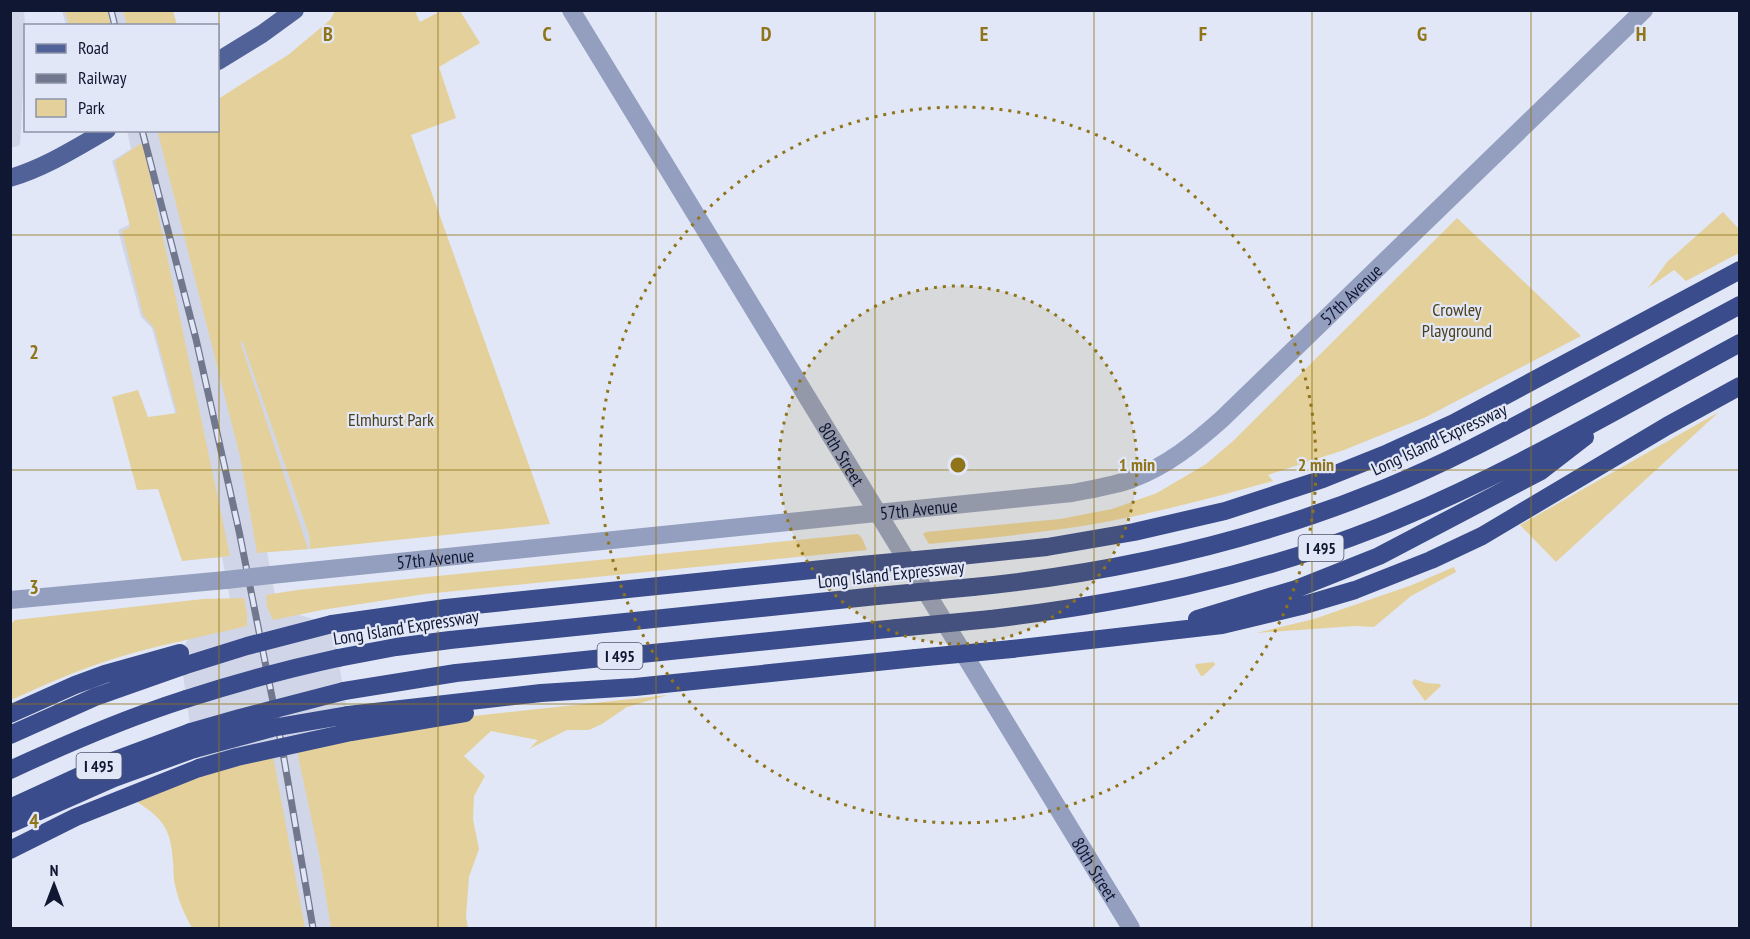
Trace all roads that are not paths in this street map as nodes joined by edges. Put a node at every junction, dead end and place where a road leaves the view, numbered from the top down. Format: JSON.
{"nodes":[{"id":1,"x":295,"y":10,"type":"edge"},
{"id":2,"x":571,"y":10,"type":"edge"},
{"id":3,"x":1644,"y":10,"type":"edge"},
{"id":4,"x":219,"y":60,"type":"edge"},
{"id":5,"x":104,"y":132,"type":"edge"},
{"id":6,"x":10,"y":178,"type":"edge"},
{"id":7,"x":1740,"y":270,"type":"edge"},
{"id":8,"x":1740,"y":305,"type":"edge"},
{"id":9,"x":1740,"y":343,"type":"edge"},
{"id":10,"x":1740,"y":386,"type":"edge"},
{"id":11,"x":1626,"y":405,"type":"junction"},
{"id":12,"x":878,"y":512,"type":"junction"},
{"id":13,"x":10,"y":600,"type":"edge"},
{"id":14,"x":1153,"y":634,"type":"junction"},
{"id":15,"x":181,"y":660,"type":"junction"},
{"id":16,"x":10,"y":714,"type":"edge"},
{"id":17,"x":350,"y":723,"type":"junction"},
{"id":18,"x":11,"y":735,"type":"edge"},
{"id":19,"x":192,"y":741,"type":"junction"},
{"id":20,"x":10,"y":770,"type":"edge"},
{"id":21,"x":10,"y":808,"type":"edge"},
{"id":22,"x":10,"y":824,"type":"edge"},
{"id":23,"x":10,"y":849,"type":"edge"},
{"id":24,"x":1131,"y":928,"type":"edge"}],
"edges":[{"from":1,"to":4,"type":"main road"},
{"from":2,"to":12,"type":"street","name":"80th Street"},
{"from":3,"to":12,"type":"street","name":"57th Avenue"},
{"from":5,"to":6,"type":"main road"},
{"from":7,"to":15,"type":"highway","bridge":true},
{"from":8,"to":20,"type":"highway","name":"Long Island Expressway","number":"I 495","bridge":true},
{"from":9,"to":11,"type":"highway","number":"I 495"},
{"from":10,"to":14,"type":"highway"},
{"from":11,"to":14,"type":"highway"},
{"from":11,"to":19,"type":"highway","number":"I 495","bridge":true},
{"from":12,"to":13,"type":"street","name":"57th Avenue","bridge":true},
{"from":12,"to":24,"type":"street","name":"80th Street"},
{"from":14,"to":17,"type":"highway","bridge":true},
{"from":15,"to":16,"type":"highway"},
{"from":15,"to":18,"type":"highway"},
{"from":17,"to":19,"type":"highway","bridge":true},
{"from":17,"to":23,"type":"highway","bridge":true},
{"from":19,"to":21,"type":"highway","number":"I 495"},
{"from":19,"to":22,"type":"highway"}]}
